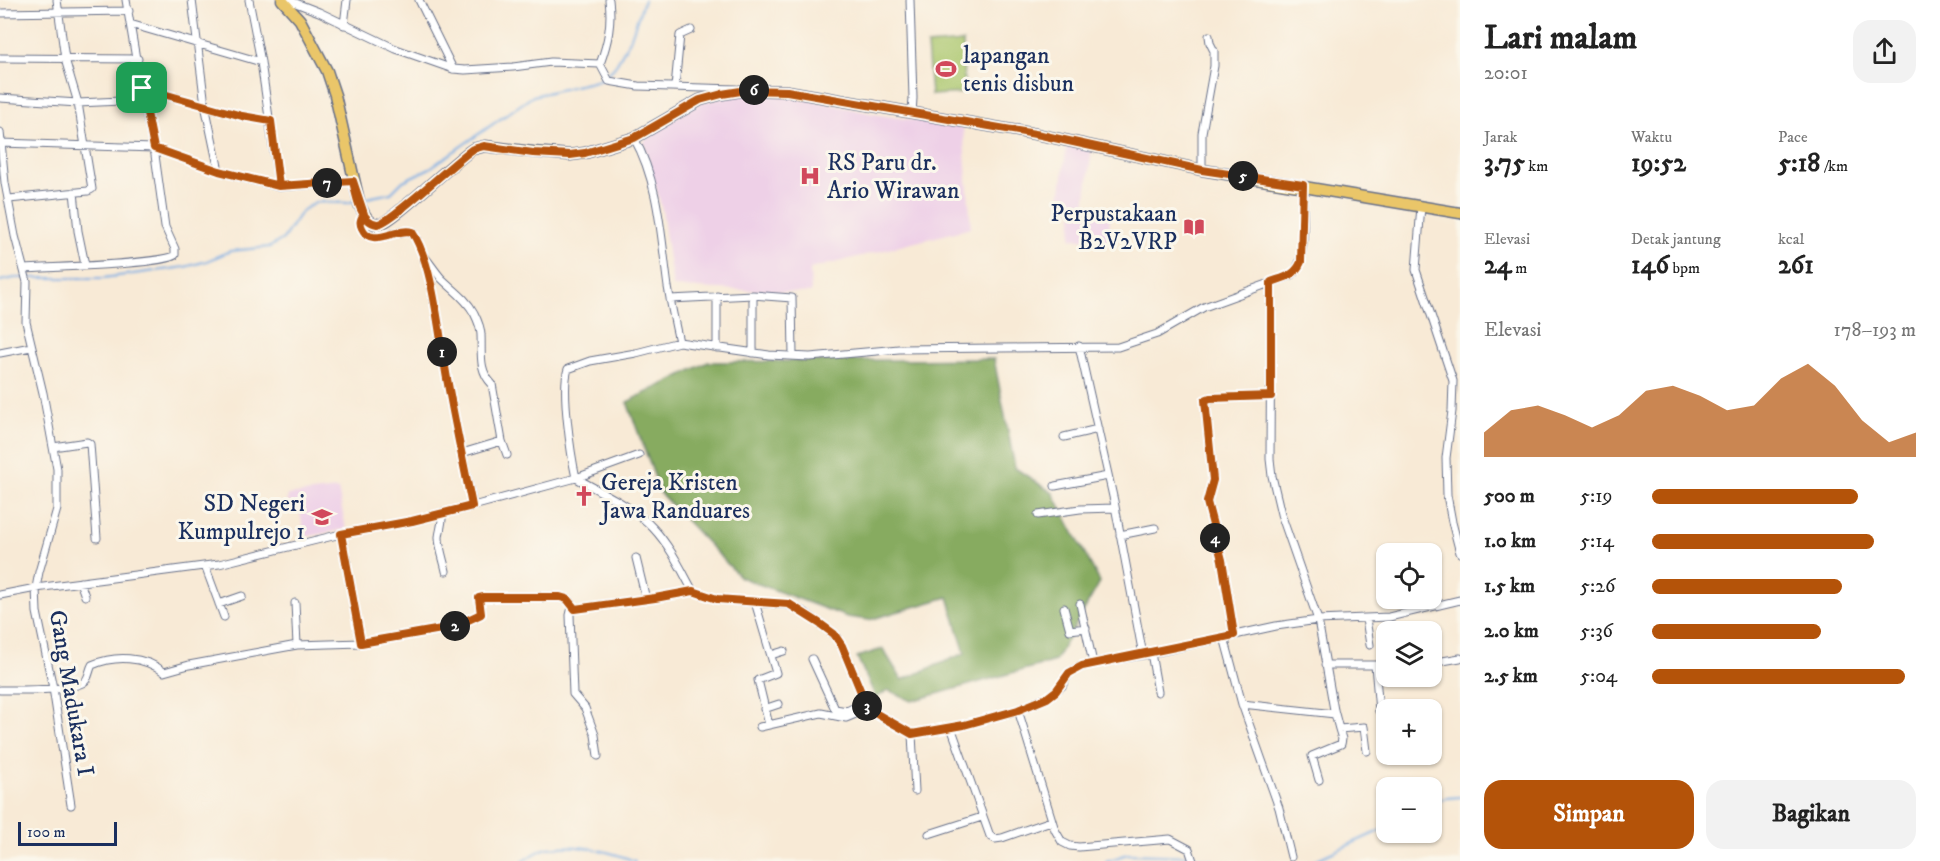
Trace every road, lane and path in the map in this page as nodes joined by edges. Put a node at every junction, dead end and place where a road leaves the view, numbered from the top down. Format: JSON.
{"nodes":[{"id":1,"x":57,"y":0,"type":"edge"},
{"id":2,"x":126,"y":0,"type":"edge"},
{"id":3,"x":192,"y":0,"type":"edge"},
{"id":4,"x":249,"y":0,"type":"edge"},
{"id":5,"x":282,"y":0,"type":"edge"},
{"id":6,"x":288,"y":0,"type":"edge"},
{"id":7,"x":347,"y":0,"type":"edge"},
{"id":8,"x":419,"y":0,"type":"edge"},
{"id":9,"x":609,"y":0,"type":"edge"},
{"id":10,"x":910,"y":0,"type":"edge"},
{"id":11,"x":129,"y":11,"type":"junction"},
{"id":12,"x":59,"y":12,"type":"junction"},
{"id":13,"x":0,"y":13,"type":"edge"},
{"id":14,"x":130,"y":24,"type":"junction"},
{"id":15,"x":344,"y":25,"type":"junction"},
{"id":16,"x":691,"y":30,"type":"dead end"},
{"id":17,"x":1209,"y":36,"type":"dead end"},
{"id":18,"x":195,"y":42,"type":"junction"},
{"id":19,"x":0,"y":58,"type":"edge"},
{"id":20,"x":65,"y":59,"type":"junction"},
{"id":21,"x":138,"y":59,"type":"junction"},
{"id":22,"x":261,"y":62,"type":"junction"},
{"id":23,"x":600,"y":64,"type":"junction"},
{"id":24,"x":453,"y":69,"type":"junction"},
{"id":25,"x":675,"y":87,"type":"junction"},
{"id":26,"x":142,"y":88,"type":"junction"},
{"id":27,"x":747,"y":90,"type":"junction"},
{"id":28,"x":0,"y":98,"type":"edge"},
{"id":29,"x":143,"y":100,"type":"junction"},
{"id":30,"x":78,"y":104,"type":"junction"},
{"id":31,"x":205,"y":105,"type":"junction"},
{"id":32,"x":912,"y":114,"type":"junction"},
{"id":33,"x":271,"y":121,"type":"junction"},
{"id":34,"x":0,"y":132,"type":"edge"},
{"id":35,"x":634,"y":138,"type":"junction"},
{"id":36,"x":1,"y":143,"type":"edge"},
{"id":37,"x":86,"y":146,"type":"junction"},
{"id":38,"x":154,"y":148,"type":"junction"},
{"id":39,"x":1200,"y":169,"type":"junction"},
{"id":40,"x":219,"y":171,"type":"junction"},
{"id":41,"x":353,"y":181,"type":"junction"},
{"id":42,"x":3,"y":182,"type":"edge"},
{"id":43,"x":1303,"y":185,"type":"junction"},
{"id":44,"x":279,"y":186,"type":"junction"},
{"id":45,"x":74,"y":192,"type":"junction"},
{"id":46,"x":9,"y":199,"type":"junction"},
{"id":47,"x":1421,"y":206,"type":"junction"},
{"id":48,"x":364,"y":213,"type":"junction"},
{"id":49,"x":1460,"y":213,"type":"edge"},
{"id":50,"x":421,"y":253,"type":"junction"},
{"id":51,"x":85,"y":265,"type":"junction"},
{"id":52,"x":25,"y":275,"type":"junction"},
{"id":53,"x":1271,"y":282,"type":"junction"},
{"id":54,"x":753,"y":295,"type":"junction"},
{"id":55,"x":717,"y":296,"type":"junction"},
{"id":56,"x":670,"y":299,"type":"junction"},
{"id":57,"x":679,"y":342,"type":"junction"},
{"id":58,"x":1079,"y":346,"type":"junction"},
{"id":59,"x":25,"y":348,"type":"junction"},
{"id":60,"x":717,"y":348,"type":"junction"},
{"id":61,"x":0,"y":353,"type":"edge"},
{"id":62,"x":753,"y":353,"type":"junction"},
{"id":63,"x":793,"y":356,"type":"junction"},
{"id":64,"x":1456,"y":377,"type":"edge"},
{"id":65,"x":1271,"y":396,"type":"junction"},
{"id":66,"x":1098,"y":429,"type":"junction"},
{"id":67,"x":1064,"y":437,"type":"dead end"},
{"id":68,"x":502,"y":441,"type":"junction"},
{"id":69,"x":53,"y":447,"type":"junction"},
{"id":70,"x":462,"y":453,"type":"junction"},
{"id":71,"x":507,"y":455,"type":"dead end"},
{"id":72,"x":639,"y":455,"type":"dead end"},
{"id":73,"x":1108,"y":476,"type":"junction"},
{"id":74,"x":576,"y":478,"type":"junction"},
{"id":75,"x":1055,"y":486,"type":"dead end"},
{"id":76,"x":472,"y":506,"type":"junction"},
{"id":77,"x":1115,"y":508,"type":"junction"},
{"id":78,"x":442,"y":513,"type":"junction"},
{"id":79,"x":1038,"y":515,"type":"dead end"},
{"id":80,"x":1155,"y":528,"type":"dead end"},
{"id":81,"x":341,"y":534,"type":"junction"},
{"id":82,"x":1120,"y":535,"type":"junction"},
{"id":83,"x":97,"y":538,"type":"dead end"},
{"id":84,"x":1460,"y":553,"type":"edge"},
{"id":85,"x":636,"y":558,"type":"dead end"},
{"id":86,"x":205,"y":566,"type":"junction"},
{"id":87,"x":446,"y":571,"type":"dead end"},
{"id":88,"x":80,"y":582,"type":"junction"},
{"id":89,"x":36,"y":588,"type":"junction"},
{"id":90,"x":693,"y":591,"type":"junction"},
{"id":91,"x":0,"y":595,"type":"edge"},
{"id":92,"x":85,"y":596,"type":"dead end"},
{"id":93,"x":242,"y":596,"type":"dead end"},
{"id":94,"x":646,"y":599,"type":"junction"},
{"id":95,"x":1460,"y":600,"type":"edge"},
{"id":96,"x":755,"y":602,"type":"junction"},
{"id":97,"x":295,"y":603,"type":"dead end"},
{"id":98,"x":219,"y":604,"type":"junction"},
{"id":99,"x":1080,"y":604,"type":"dead end"},
{"id":100,"x":1064,"y":608,"type":"dead end"},
{"id":101,"x":575,"y":609,"type":"junction"},
{"id":102,"x":224,"y":617,"type":"dead end"},
{"id":103,"x":1366,"y":619,"type":"junction"},
{"id":104,"x":1318,"y":620,"type":"junction"},
{"id":105,"x":1086,"y":628,"type":"junction"},
{"id":106,"x":1234,"y":635,"type":"junction"},
{"id":107,"x":1224,"y":637,"type":"junction"},
{"id":108,"x":361,"y":643,"type":"junction"},
{"id":109,"x":297,"y":645,"type":"junction"},
{"id":110,"x":1370,"y":645,"type":"dead end"},
{"id":111,"x":784,"y":651,"type":"dead end"},
{"id":112,"x":1147,"y":654,"type":"junction"},
{"id":113,"x":771,"y":655,"type":"junction"},
{"id":114,"x":1460,"y":658,"type":"edge"},
{"id":115,"x":812,"y":659,"type":"dead end"},
{"id":116,"x":1442,"y":661,"type":"edge"},
{"id":117,"x":1093,"y":663,"type":"junction"},
{"id":118,"x":1325,"y":665,"type":"junction"},
{"id":119,"x":1375,"y":665,"type":"joint"},
{"id":120,"x":53,"y":688,"type":"junction"},
{"id":121,"x":0,"y":690,"type":"edge"},
{"id":122,"x":1158,"y":692,"type":"dead end"},
{"id":123,"x":1378,"y":699,"type":"edge"},
{"id":124,"x":1242,"y":704,"type":"junction"},
{"id":125,"x":778,"y":705,"type":"dead end"},
{"id":126,"x":866,"y":706,"type":"junction"},
{"id":127,"x":764,"y":709,"type":"junction"},
{"id":128,"x":1018,"y":710,"type":"junction"},
{"id":129,"x":1335,"y":714,"type":"junction"},
{"id":130,"x":769,"y":725,"type":"junction"},
{"id":131,"x":760,"y":727,"type":"dead end"},
{"id":132,"x":951,"y":727,"type":"junction"},
{"id":133,"x":1339,"y":729,"type":"junction"},
{"id":134,"x":912,"y":734,"type":"junction"},
{"id":135,"x":1367,"y":751,"type":"dead end"},
{"id":136,"x":598,"y":756,"type":"dead end"},
{"id":137,"x":1319,"y":780,"type":"dead end"},
{"id":138,"x":915,"y":791,"type":"dead end"},
{"id":139,"x":71,"y":805,"type":"dead end"},
{"id":140,"x":982,"y":817,"type":"junction"},
{"id":141,"x":1052,"y":821,"type":"junction"},
{"id":142,"x":929,"y":834,"type":"dead end"},
{"id":143,"x":1291,"y":857,"type":"dead end"},
{"id":144,"x":1193,"y":861,"type":"edge"}],
"edges":[{"from":1,"to":12,"type":"street"},
{"from":2,"to":11,"type":"street"},
{"from":3,"to":18,"type":"street"},
{"from":4,"to":22,"type":"street"},
{"from":5,"to":41,"type":"main road"},
{"from":6,"to":15,"type":"street"},
{"from":7,"to":15,"type":"street"},
{"from":8,"to":24,"type":"street"},
{"from":9,"to":23,"type":"street"},
{"from":10,"to":32,"type":"street"},
{"from":11,"to":12,"type":"street"},
{"from":11,"to":14,"type":"street"},
{"from":12,"to":13,"type":"street"},
{"from":12,"to":20,"type":"street"},
{"from":14,"to":18,"type":"street"},
{"from":14,"to":21,"type":"street"},
{"from":15,"to":24,"type":"street"},
{"from":16,"to":25,"type":"street"},
{"from":17,"to":39,"type":"street"},
{"from":18,"to":22,"type":"street"},
{"from":18,"to":31,"type":"street"},
{"from":19,"to":20,"type":"street"},
{"from":20,"to":21,"type":"street"},
{"from":20,"to":30,"type":"street"},
{"from":21,"to":26,"type":"street"},
{"from":22,"to":33,"type":"street"},
{"from":23,"to":24,"type":"street"},
{"from":23,"to":25,"type":"street"},
{"from":25,"to":27,"type":"street"},
{"from":26,"to":29,"type":"street"},
{"from":26,"to":31,"type":"street"},
{"from":27,"to":32,"type":"main road"},
{"from":27,"to":35,"type":"main road"},
{"from":28,"to":30,"type":"street"},
{"from":29,"to":30,"type":"street"},
{"from":29,"to":38,"type":"street"},
{"from":30,"to":37,"type":"street"},
{"from":31,"to":33,"type":"street"},
{"from":31,"to":40,"type":"street"},
{"from":32,"to":39,"type":"main road"},
{"from":33,"to":44,"type":"street"},
{"from":34,"to":36,"type":"street","name":"Gang Madukara I"},
{"from":35,"to":48,"type":"main road"},
{"from":35,"to":56,"type":"street"},
{"from":36,"to":37,"type":"street"},
{"from":36,"to":42,"type":"street","name":"Gang Madukara I"},
{"from":37,"to":38,"type":"street"},
{"from":37,"to":45,"type":"street"},
{"from":38,"to":40,"type":"street"},
{"from":38,"to":51,"type":"street"},
{"from":39,"to":43,"type":"main road"},
{"from":40,"to":44,"type":"street"},
{"from":41,"to":44,"type":"street"},
{"from":41,"to":48,"type":"main road"},
{"from":42,"to":46,"type":"street","name":"Gang Madukara I"},
{"from":43,"to":47,"type":"main road"},
{"from":43,"to":53,"type":"street"},
{"from":45,"to":46,"type":"street"},
{"from":45,"to":51,"type":"street"},
{"from":46,"to":52,"type":"street","name":"Gang Madukara I"},
{"from":47,"to":49,"type":"main road"},
{"from":47,"to":64,"type":"street"},
{"from":48,"to":50,"type":"street"},
{"from":50,"to":68,"type":"street"},
{"from":50,"to":70,"type":"street"},
{"from":51,"to":52,"type":"street"},
{"from":52,"to":59,"type":"street","name":"Gang Madukara I"},
{"from":53,"to":58,"type":"street"},
{"from":53,"to":65,"type":"street"},
{"from":54,"to":55,"type":"street"},
{"from":54,"to":62,"type":"street"},
{"from":54,"to":63,"type":"street"},
{"from":55,"to":56,"type":"street"},
{"from":55,"to":60,"type":"street"},
{"from":56,"to":57,"type":"street"},
{"from":57,"to":60,"type":"street"},
{"from":57,"to":74,"type":"street"},
{"from":58,"to":63,"type":"street"},
{"from":58,"to":66,"type":"street"},
{"from":59,"to":61,"type":"street"},
{"from":59,"to":69,"type":"street","name":"Gang Madukara I"},
{"from":60,"to":62,"type":"street"},
{"from":62,"to":63,"type":"street"},
{"from":64,"to":84,"type":"street"},
{"from":65,"to":104,"type":"street"},
{"from":65,"to":106,"type":"street"},
{"from":66,"to":67,"type":"street"},
{"from":66,"to":73,"type":"street"},
{"from":68,"to":70,"type":"street"},
{"from":68,"to":71,"type":"street"},
{"from":69,"to":83,"type":"street"},
{"from":69,"to":89,"type":"street","name":"Gang Madukara I"},
{"from":70,"to":76,"type":"street"},
{"from":72,"to":74,"type":"street"},
{"from":73,"to":75,"type":"street"},
{"from":73,"to":77,"type":"street"},
{"from":74,"to":76,"type":"street"},
{"from":74,"to":90,"type":"street"},
{"from":76,"to":78,"type":"street"},
{"from":77,"to":79,"type":"street"},
{"from":77,"to":82,"type":"street"},
{"from":78,"to":81,"type":"street"},
{"from":78,"to":87,"type":"street"},
{"from":80,"to":82,"type":"street"},
{"from":81,"to":86,"type":"street"},
{"from":81,"to":108,"type":"street"},
{"from":82,"to":112,"type":"street"},
{"from":85,"to":94,"type":"street"},
{"from":86,"to":88,"type":"street"},
{"from":86,"to":98,"type":"street"},
{"from":88,"to":89,"type":"street"},
{"from":88,"to":92,"type":"street"},
{"from":89,"to":91,"type":"street"},
{"from":89,"to":120,"type":"street","name":"Gang Madukara I"},
{"from":90,"to":94,"type":"street"},
{"from":90,"to":96,"type":"street"},
{"from":93,"to":98,"type":"street"},
{"from":94,"to":101,"type":"street"},
{"from":95,"to":103,"type":"street"},
{"from":96,"to":113,"type":"street"},
{"from":96,"to":126,"type":"street"},
{"from":97,"to":109,"type":"street"},
{"from":98,"to":102,"type":"street"},
{"from":99,"to":105,"type":"street"},
{"from":100,"to":105,"type":"street"},
{"from":101,"to":108,"type":"street"},
{"from":101,"to":136,"type":"street"},
{"from":103,"to":104,"type":"street"},
{"from":103,"to":110,"type":"street"},
{"from":104,"to":106,"type":"street"},
{"from":104,"to":118,"type":"street"},
{"from":105,"to":117,"type":"street"},
{"from":106,"to":107,"type":"street"},
{"from":107,"to":112,"type":"street"},
{"from":107,"to":124,"type":"street"},
{"from":108,"to":109,"type":"street"},
{"from":109,"to":120,"type":"street"},
{"from":111,"to":113,"type":"street"},
{"from":112,"to":117,"type":"street"},
{"from":112,"to":122,"type":"street"},
{"from":113,"to":127,"type":"street"},
{"from":114,"to":116,"type":"street"},
{"from":115,"to":126,"type":"street"},
{"from":117,"to":128,"type":"street"},
{"from":118,"to":119,"type":"street"},
{"from":118,"to":129,"type":"street"},
{"from":119,"to":123,"type":"street"},
{"from":120,"to":121,"type":"street"},
{"from":120,"to":139,"type":"street","name":"Gang Madukara I"},
{"from":124,"to":129,"type":"street"},
{"from":124,"to":143,"type":"street"},
{"from":125,"to":127,"type":"street"},
{"from":126,"to":130,"type":"street"},
{"from":126,"to":134,"type":"street"},
{"from":127,"to":130,"type":"street"},
{"from":128,"to":132,"type":"street"},
{"from":128,"to":141,"type":"street"},
{"from":129,"to":133,"type":"street"},
{"from":130,"to":131,"type":"street"},
{"from":132,"to":134,"type":"street"},
{"from":132,"to":140,"type":"street"},
{"from":133,"to":135,"type":"street"},
{"from":133,"to":137,"type":"street"},
{"from":134,"to":138,"type":"street"},
{"from":140,"to":141,"type":"street"},
{"from":140,"to":142,"type":"street"},
{"from":141,"to":144,"type":"street"}]}
